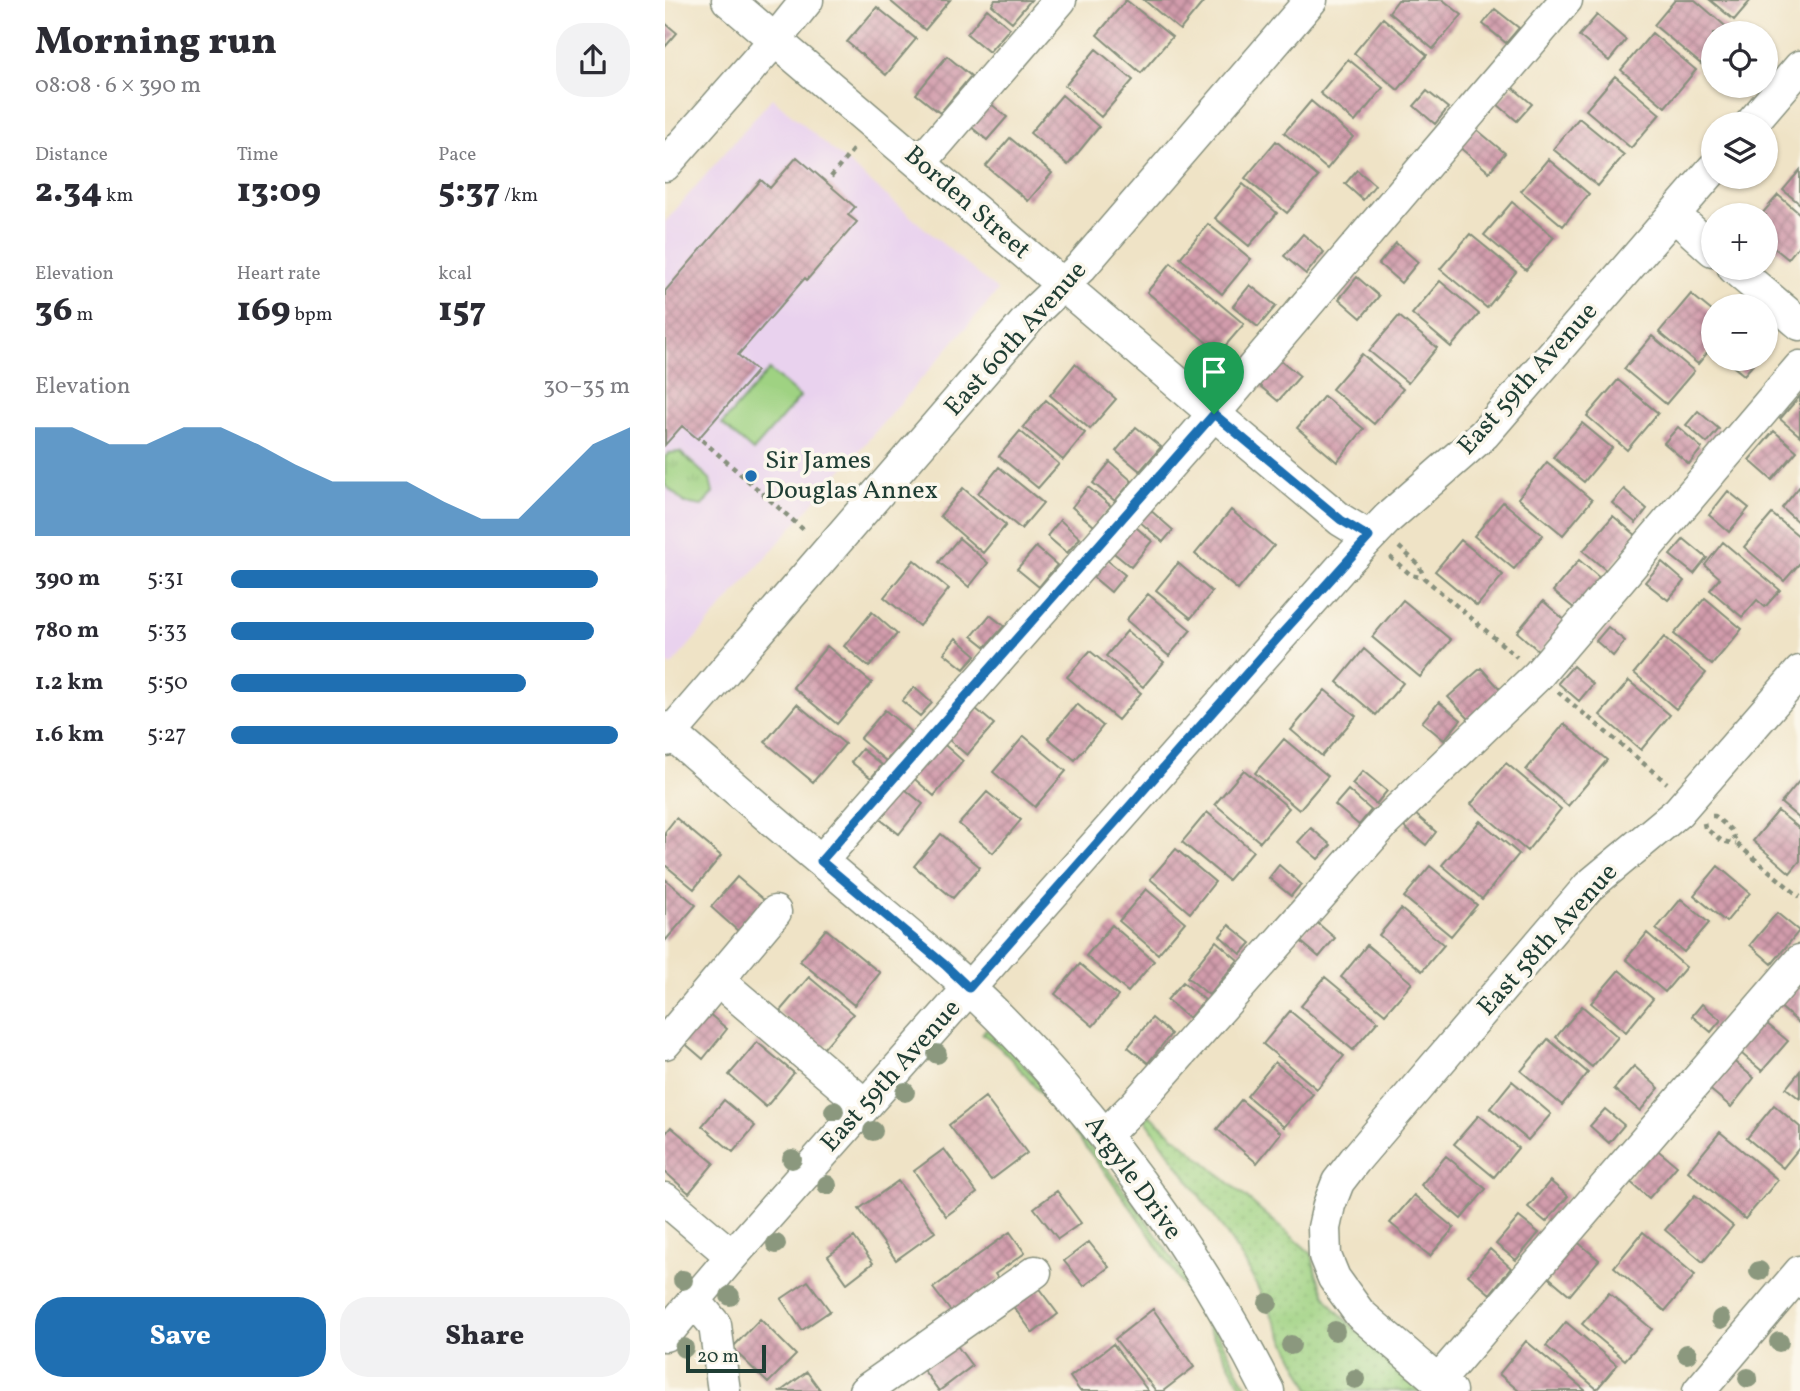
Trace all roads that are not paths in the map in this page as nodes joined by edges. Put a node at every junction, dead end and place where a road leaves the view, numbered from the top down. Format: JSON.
{"nodes":[{"id":1,"x":728,"y":0,"type":"edge"},
{"id":2,"x":807,"y":0,"type":"edge"},
{"id":3,"x":1060,"y":0,"type":"edge"},
{"id":4,"x":1311,"y":0,"type":"edge"},
{"id":5,"x":1566,"y":0,"type":"edge"},
{"id":6,"x":775,"y":40,"type":"junction"},
{"id":7,"x":1800,"y":67,"type":"edge"},
{"id":8,"x":1761,"y":112,"type":"edge"},
{"id":9,"x":920,"y":163,"type":"junction"},
{"id":10,"x":665,"y":165,"type":"edge"},
{"id":11,"x":1701,"y":183,"type":"edge"},
{"id":12,"x":1674,"y":215,"type":"junction"},
{"id":13,"x":1701,"y":239,"type":"edge"},
{"id":14,"x":1748,"y":280,"type":"edge"},
{"id":15,"x":1062,"y":285,"type":"junction"},
{"id":16,"x":1800,"y":324,"type":"edge"},
{"id":17,"x":1800,"y":367,"type":"edge"},
{"id":18,"x":1214,"y":414,"type":"junction"},
{"id":19,"x":1380,"y":548,"type":"junction"},
{"id":20,"x":1800,"y":672,"type":"edge"},
{"id":21,"x":667,"y":734,"type":"edge"},
{"id":22,"x":821,"y":861,"type":"junction"},
{"id":23,"x":775,"y":912,"type":"dead end"},
{"id":24,"x":1800,"y":961,"type":"edge"},
{"id":25,"x":719,"y":981,"type":"junction"},
{"id":26,"x":969,"y":988,"type":"junction"},
{"id":27,"x":665,"y":1043,"type":"edge"},
{"id":28,"x":865,"y":1105,"type":"junction"},
{"id":29,"x":1105,"y":1135,"type":"junction"},
{"id":30,"x":665,"y":1199,"type":"edge"},
{"id":31,"x":732,"y":1256,"type":"junction"},
{"id":32,"x":1035,"y":1272,"type":"dead end"},
{"id":33,"x":1800,"y":1272,"type":"edge"},
{"id":34,"x":695,"y":1301,"type":"junction"},
{"id":35,"x":665,"y":1335,"type":"edge"},
{"id":36,"x":1444,"y":1386,"type":"edge"},
{"id":37,"x":724,"y":1391,"type":"edge"},
{"id":38,"x":865,"y":1391,"type":"edge"},
{"id":39,"x":1268,"y":1391,"type":"edge"},
{"id":40,"x":1699,"y":1391,"type":"edge"}],
"edges":[{"from":1,"to":6,"type":"street","name":"Borden Street"},
{"from":2,"to":6,"type":"street"},
{"from":3,"to":9,"type":"street"},
{"from":4,"to":15,"type":"street","name":"East 60th Avenue"},
{"from":5,"to":18,"type":"street"},
{"from":6,"to":9,"type":"street","name":"Borden Street"},
{"from":6,"to":10,"type":"street"},
{"from":7,"to":8,"type":"street"},
{"from":9,"to":15,"type":"street","name":"Borden Street"},
{"from":11,"to":12,"type":"street","name":"East 59th Avenue"},
{"from":12,"to":13,"type":"street"},
{"from":12,"to":19,"type":"street","name":"East 59th Avenue"},
{"from":14,"to":16,"type":"street"},
{"from":15,"to":18,"type":"street","name":"Borden Street"},
{"from":15,"to":21,"type":"street","name":"East 60th Avenue"},
{"from":17,"to":29,"type":"street"},
{"from":18,"to":19,"type":"street","name":"Borden Street"},
{"from":18,"to":22,"type":"street"},
{"from":19,"to":26,"type":"street","name":"East 59th Avenue"},
{"from":20,"to":36,"type":"street","name":"East 58th Avenue"},
{"from":21,"to":22,"type":"street","name":"Argyle Drive"},
{"from":22,"to":26,"type":"street","name":"Argyle Drive"},
{"from":23,"to":25,"type":"street"},
{"from":24,"to":36,"type":"street"},
{"from":25,"to":27,"type":"street"},
{"from":25,"to":28,"type":"street"},
{"from":26,"to":28,"type":"street","name":"East 59th Avenue"},
{"from":26,"to":29,"type":"street","name":"Argyle Drive"},
{"from":28,"to":31,"type":"street","name":"East 59th Avenue"},
{"from":29,"to":39,"type":"street","name":"Argyle Drive"},
{"from":30,"to":31,"type":"street"},
{"from":31,"to":34,"type":"street","name":"East 59th Avenue"},
{"from":32,"to":38,"type":"street"},
{"from":33,"to":40,"type":"street"},
{"from":34,"to":35,"type":"street","name":"East 59th Avenue"},
{"from":34,"to":37,"type":"street"}]}
